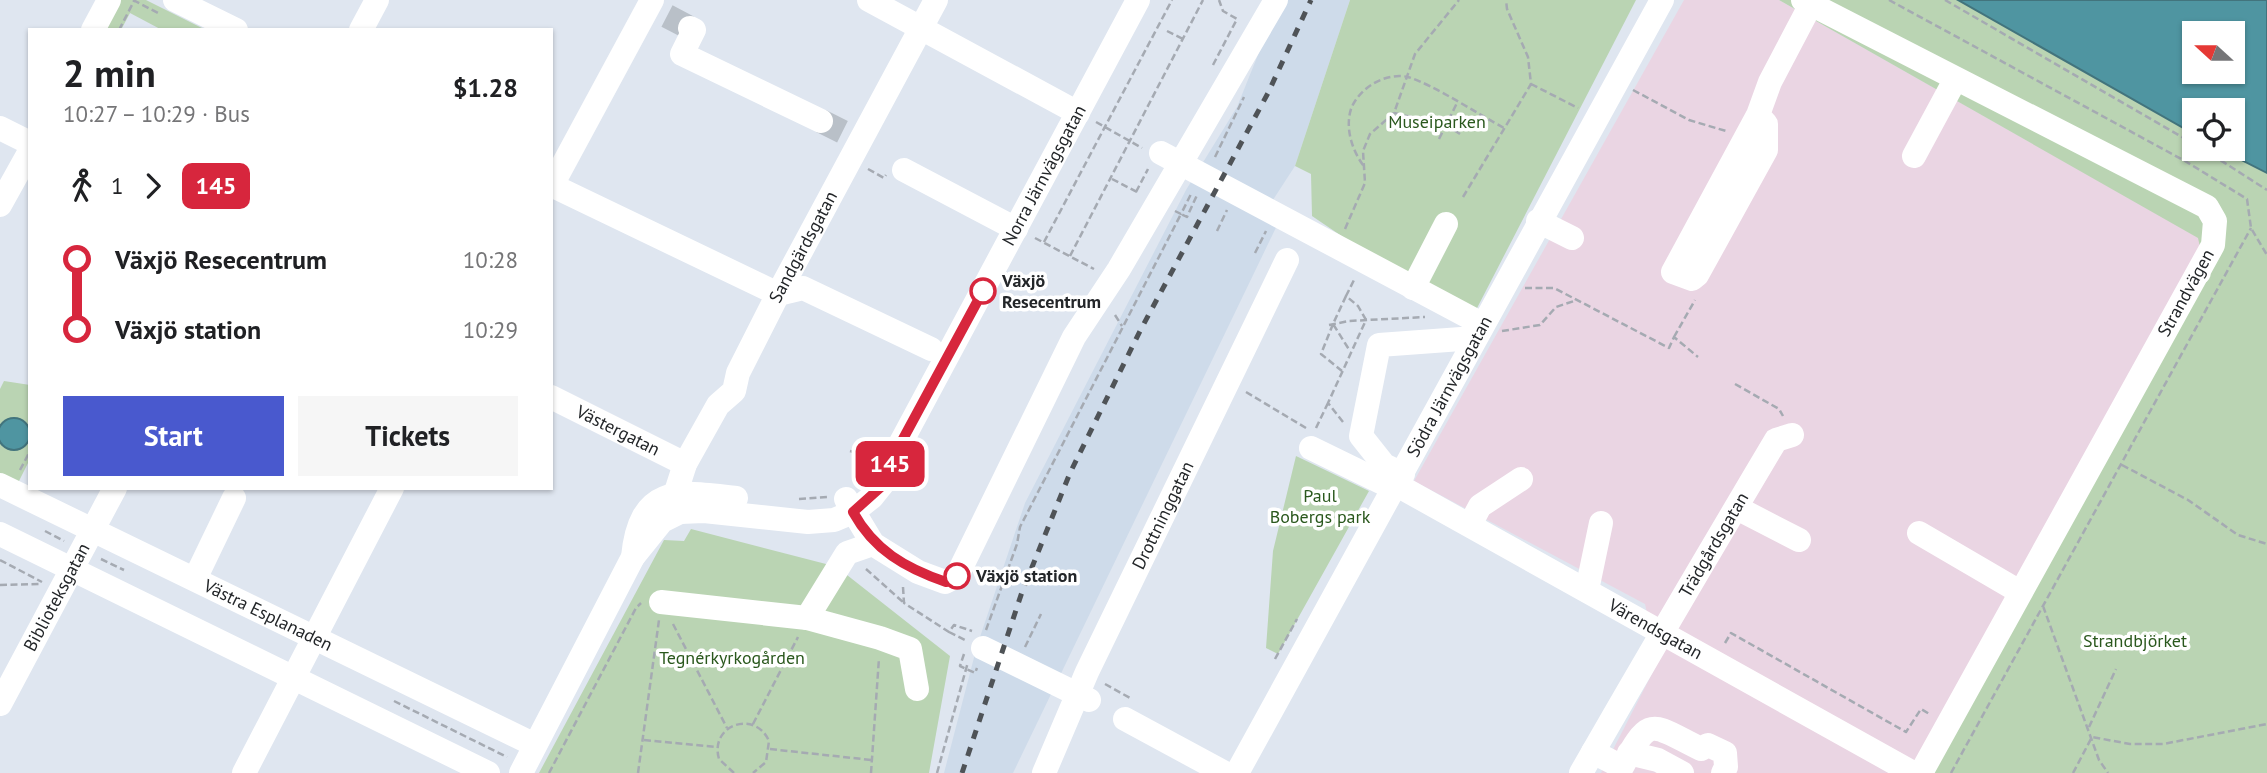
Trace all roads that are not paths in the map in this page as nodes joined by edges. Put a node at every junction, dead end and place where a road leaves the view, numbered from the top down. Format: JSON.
{"nodes":[{"id":1,"x":174,"y":0,"type":"edge"},
{"id":2,"x":377,"y":0,"type":"edge"},
{"id":3,"x":869,"y":0,"type":"edge"},
{"id":4,"x":936,"y":0,"type":"edge"},
{"id":5,"x":1138,"y":0,"type":"edge"},
{"id":6,"x":1276,"y":0,"type":"edge"},
{"id":7,"x":1662,"y":0,"type":"edge"},
{"id":8,"x":1807,"y":2,"type":"edge"},
{"id":9,"x":656,"y":8,"type":"edge"},
{"id":10,"x":232,"y":28,"type":"edge"},
{"id":11,"x":362,"y":28,"type":"edge"},
{"id":12,"x":690,"y":28,"type":"dead end"},
{"id":13,"x":921,"y":28,"type":"junction"},
{"id":14,"x":1955,"y":80,"type":"junction"},
{"id":15,"x":1078,"y":113,"type":"junction"},
{"id":16,"x":1758,"y":115,"type":"junction"},
{"id":17,"x":821,"y":121,"type":"tunnel mouth"},
{"id":18,"x":0,"y":128,"type":"edge"},
{"id":19,"x":28,"y":142,"type":"edge"},
{"id":20,"x":28,"y":155,"type":"edge"},
{"id":21,"x":1914,"y":156,"type":"dead end"},
{"id":22,"x":1152,"y":157,"type":"road end"},
{"id":23,"x":904,"y":170,"type":"road end"},
{"id":24,"x":553,"y":184,"type":"edge"},
{"id":25,"x":553,"y":186,"type":"edge"},
{"id":26,"x":0,"y":205,"type":"edge"},
{"id":27,"x":1538,"y":221,"type":"junction"},
{"id":28,"x":1446,"y":224,"type":"dead end"},
{"id":29,"x":1013,"y":234,"type":"junction"},
{"id":30,"x":1572,"y":238,"type":"dead end"},
{"id":31,"x":1287,"y":260,"type":"dead end"},
{"id":32,"x":1413,"y":288,"type":"junction"},
{"id":33,"x":778,"y":293,"type":"junction"},
{"id":34,"x":1479,"y":331,"type":"junction"},
{"id":35,"x":931,"y":349,"type":"dead end"},
{"id":36,"x":553,"y":398,"type":"edge"},
{"id":37,"x":1792,"y":435,"type":"road end"},
{"id":38,"x":1312,"y":441,"type":"road end"},
{"id":39,"x":685,"y":464,"type":"junction"},
{"id":40,"x":1521,"y":479,"type":"dead end"},
{"id":41,"x":1399,"y":483,"type":"junction"},
{"id":42,"x":0,"y":485,"type":"edge"},
{"id":43,"x":114,"y":490,"type":"edge"},
{"id":44,"x":391,"y":490,"type":"edge"},
{"id":45,"x":234,"y":498,"type":"dead end"},
{"id":46,"x":678,"y":502,"type":"junction"},
{"id":47,"x":843,"y":502,"type":"junction"},
{"id":48,"x":1737,"y":508,"type":"junction"},
{"id":49,"x":1601,"y":523,"type":"dead end"},
{"id":50,"x":1470,"y":525,"type":"junction"},
{"id":51,"x":94,"y":530,"type":"junction"},
{"id":52,"x":1919,"y":533,"type":"dead end"},
{"id":53,"x":0,"y":534,"type":"edge"},
{"id":54,"x":1799,"y":541,"type":"dead end"},
{"id":55,"x":873,"y":544,"type":"junction"},
{"id":56,"x":71,"y":570,"type":"junction"},
{"id":57,"x":195,"y":579,"type":"junction"},
{"id":58,"x":1587,"y":590,"type":"junction"},
{"id":59,"x":2020,"y":592,"type":"junction"},
{"id":60,"x":661,"y":602,"type":"road end"},
{"id":61,"x":807,"y":618,"type":"junction"},
{"id":62,"x":1660,"y":632,"type":"junction"},
{"id":63,"x":314,"y":637,"type":"junction"},
{"id":64,"x":978,"y":644,"type":"road end"},
{"id":65,"x":294,"y":676,"type":"junction"},
{"id":66,"x":918,"y":689,"type":"dead end"},
{"id":67,"x":1092,"y":689,"type":"road end"},
{"id":68,"x":0,"y":704,"type":"edge"},
{"id":69,"x":1125,"y":719,"type":"dead end"},
{"id":70,"x":535,"y":745,"type":"junction"},
{"id":71,"x":1701,"y":749,"type":"junction"},
{"id":72,"x":1629,"y":753,"type":"junction"},
{"id":73,"x":1587,"y":762,"type":"edge"},
{"id":74,"x":1227,"y":772,"type":"edge"},
{"id":75,"x":244,"y":773,"type":"edge"},
{"id":76,"x":488,"y":773,"type":"edge"},
{"id":77,"x":521,"y":773,"type":"edge"},
{"id":78,"x":1044,"y":773,"type":"edge"},
{"id":79,"x":1682,"y":773,"type":"edge"},
{"id":80,"x":1712,"y":773,"type":"edge"},
{"id":81,"x":1723,"y":773,"type":"edge"},
{"id":82,"x":1913,"y":773,"type":"edge"},
{"id":83,"x":1921,"y":773,"type":"edge"}],
"edges":[{"from":1,"to":10,"type":"street"},
{"from":2,"to":11,"type":"street"},
{"from":3,"to":13,"type":"street"},
{"from":4,"to":13,"type":"street","name":"Sandgärdsgatan"},
{"from":5,"to":15,"type":"street","name":"Norra Järnvägsgatan"},
{"from":6,"to":55,"type":"street"},
{"from":7,"to":27,"type":"street","name":"Södra Järnvägsgatan"},
{"from":8,"to":14,"type":"street","name":"Strandvägen"},
{"from":8,"to":16,"type":"street"},
{"from":9,"to":24,"type":"street"},
{"from":12,"to":17,"type":"street"},
{"from":13,"to":15,"type":"street"},
{"from":13,"to":33,"type":"street","name":"Sandgärdsgatan"},
{"from":14,"to":21,"type":"street"},
{"from":14,"to":59,"type":"street","name":"Strandvägen"},
{"from":15,"to":29,"type":"street","name":"Norra Järnvägsgatan"},
{"from":16,"to":16,"type":"street"},
{"from":18,"to":19,"type":"street"},
{"from":20,"to":26,"type":"street"},
{"from":22,"to":32,"type":"street"},
{"from":23,"to":29,"type":"street"},
{"from":25,"to":33,"type":"street"},
{"from":27,"to":30,"type":"street"},
{"from":27,"to":34,"type":"street","name":"Södra Järnvägsgatan"},
{"from":28,"to":32,"type":"street"},
{"from":29,"to":47,"type":"street","name":"Norra Järnvägsgatan"},
{"from":31,"to":78,"type":"street","name":"Drottninggatan"},
{"from":32,"to":34,"type":"street"},
{"from":33,"to":35,"type":"street"},
{"from":33,"to":39,"type":"street","name":"Sandgärdsgatan"},
{"from":34,"to":41,"type":"street","name":"Södra Järnvägsgatan"},
{"from":34,"to":41,"type":"street"},
{"from":36,"to":39,"type":"street","name":"Västergatan"},
{"from":37,"to":48,"type":"street","name":"Trädgårdsgatan"},
{"from":38,"to":41,"type":"street"},
{"from":39,"to":46,"type":"street","name":"Sandgärdsgatan"},
{"from":40,"to":50,"type":"street"},
{"from":41,"to":50,"type":"street","name":"Värendsgatan"},
{"from":41,"to":74,"type":"street","name":"Södra Järnvägsgatan"},
{"from":42,"to":51,"type":"street","name":"Västra Esplanaden"},
{"from":43,"to":51,"type":"street","name":"Biblioteksgatan"},
{"from":44,"to":63,"type":"street"},
{"from":45,"to":57,"type":"street"},
{"from":46,"to":47,"type":"street","name":"Norra Järnvägsgatan"},
{"from":46,"to":70,"type":"street"},
{"from":47,"to":55,"type":"street"},
{"from":48,"to":54,"type":"street"},
{"from":48,"to":62,"type":"street","name":"Trädgårdsgatan"},
{"from":49,"to":58,"type":"street"},
{"from":50,"to":58,"type":"street","name":"Värendsgatan"},
{"from":51,"to":56,"type":"street","name":"Biblioteksgatan"},
{"from":51,"to":57,"type":"street","name":"Västra Esplanaden"},
{"from":52,"to":59,"type":"street"},
{"from":53,"to":56,"type":"street"},
{"from":55,"to":61,"type":"street"},
{"from":56,"to":65,"type":"street"},
{"from":56,"to":68,"type":"street","name":"Biblioteksgatan"},
{"from":57,"to":63,"type":"street","name":"Västra Esplanaden"},
{"from":58,"to":62,"type":"street","name":"Värendsgatan"},
{"from":59,"to":83,"type":"street","name":"Strandvägen"},
{"from":60,"to":61,"type":"street"},
{"from":61,"to":66,"type":"street"},
{"from":62,"to":73,"type":"street","name":"Trädgårdsgatan"},
{"from":62,"to":82,"type":"street","name":"Värendsgatan"},
{"from":63,"to":65,"type":"street"},
{"from":63,"to":70,"type":"street","name":"Västra Esplanaden"},
{"from":64,"to":67,"type":"street"},
{"from":65,"to":75,"type":"street"},
{"from":65,"to":76,"type":"street"},
{"from":69,"to":74,"type":"street"},
{"from":70,"to":77,"type":"street"},
{"from":71,"to":72,"type":"street"},
{"from":71,"to":80,"type":"street"},
{"from":71,"to":81,"type":"street"},
{"from":72,"to":73,"type":"street"},
{"from":72,"to":79,"type":"street"}]}
